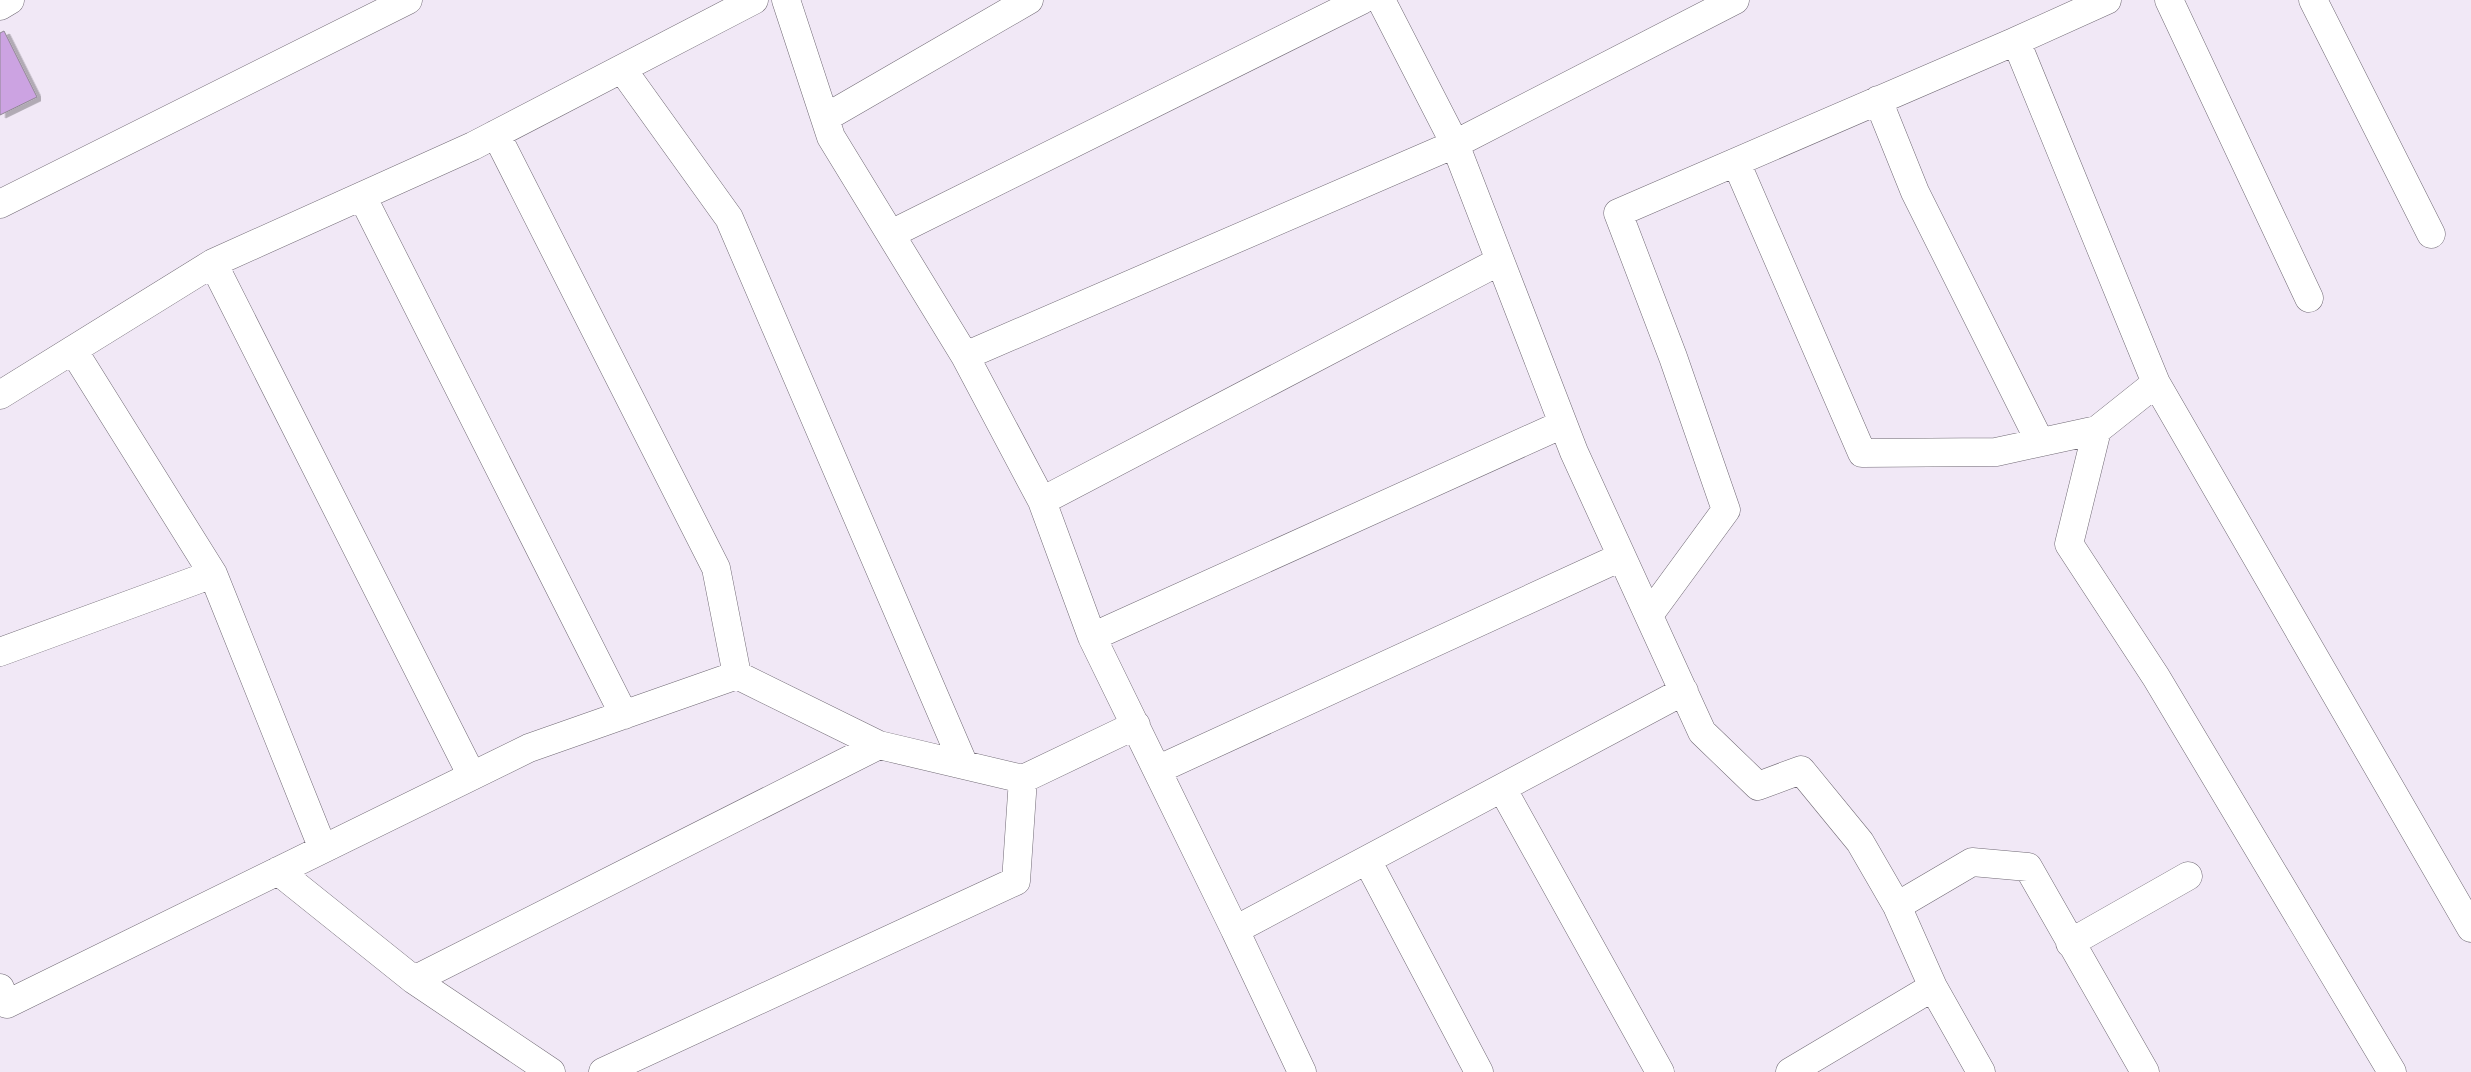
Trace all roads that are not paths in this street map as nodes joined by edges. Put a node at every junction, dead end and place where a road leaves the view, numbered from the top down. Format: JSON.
{"nodes":[{"id":1,"x":10,"y":0,"type":"edge"},
{"id":2,"x":408,"y":0,"type":"edge"},
{"id":3,"x":754,"y":0,"type":"edge"},
{"id":4,"x":786,"y":0,"type":"edge"},
{"id":5,"x":1029,"y":0,"type":"edge"},
{"id":6,"x":1362,"y":0,"type":"edge"},
{"id":7,"x":1381,"y":0,"type":"edge"},
{"id":8,"x":2107,"y":0,"type":"edge"},
{"id":9,"x":2169,"y":0,"type":"edge"},
{"id":10,"x":2313,"y":0,"type":"edge"},
{"id":11,"x":1723,"y":3,"type":"edge"},
{"id":12,"x":0,"y":6,"type":"edge"},
{"id":13,"x":2016,"y":41,"type":"junction"},
{"id":14,"x":622,"y":69,"type":"junction"},
{"id":15,"x":1878,"y":100,"type":"junction"},
{"id":16,"x":825,"y":118,"type":"junction"},
{"id":17,"x":496,"y":134,"type":"junction"},
{"id":18,"x":1455,"y":144,"type":"junction"},
{"id":19,"x":1736,"y":162,"type":"junction"},
{"id":20,"x":362,"y":196,"type":"junction"},
{"id":21,"x":0,"y":204,"type":"edge"},
{"id":22,"x":891,"y":234,"type":"junction"},
{"id":23,"x":2431,"y":234,"type":"dead end"},
{"id":24,"x":1500,"y":261,"type":"junction"},
{"id":25,"x":213,"y":263,"type":"junction"},
{"id":26,"x":2309,"y":298,"type":"dead end"},
{"id":27,"x":73,"y":350,"type":"junction"},
{"id":28,"x":965,"y":356,"type":"junction"},
{"id":29,"x":2156,"y":383,"type":"junction"},
{"id":30,"x":0,"y":395,"type":"edge"},
{"id":31,"x":1562,"y":424,"type":"junction"},
{"id":32,"x":2097,"y":430,"type":"junction"},
{"id":33,"x":2040,"y":442,"type":"junction"},
{"id":34,"x":1042,"y":501,"type":"junction"},
{"id":35,"x":1622,"y":557,"type":"junction"},
{"id":36,"x":213,"y":574,"type":"junction"},
{"id":37,"x":1649,"y":616,"type":"junction"},
{"id":38,"x":1092,"y":637,"type":"junction"},
{"id":39,"x":0,"y":652,"type":"edge"},
{"id":40,"x":737,"y":675,"type":"junction"},
{"id":41,"x":1684,"y":691,"type":"junction"},
{"id":42,"x":624,"y":715,"type":"junction"},
{"id":43,"x":1136,"y":725,"type":"junction"},
{"id":44,"x":879,"y":745,"type":"junction"},
{"id":45,"x":964,"y":765,"type":"junction"},
{"id":46,"x":1157,"y":770,"type":"junction"},
{"id":47,"x":472,"y":776,"type":"junction"},
{"id":48,"x":1023,"y":779,"type":"junction"},
{"id":49,"x":1502,"y":788,"type":"junction"},
{"id":50,"x":323,"y":849,"type":"junction"},
{"id":51,"x":1367,"y":860,"type":"junction"},
{"id":52,"x":278,"y":871,"type":"junction"},
{"id":53,"x":2188,"y":876,"type":"dead end"},
{"id":54,"x":1897,"y":906,"type":"junction"},
{"id":55,"x":2467,"y":912,"type":"edge"},
{"id":56,"x":1235,"y":930,"type":"junction"},
{"id":57,"x":2070,"y":942,"type":"junction"},
{"id":58,"x":414,"y":980,"type":"junction"},
{"id":59,"x":1933,"y":987,"type":"junction"},
{"id":60,"x":0,"y":988,"type":"edge"},
{"id":61,"x":552,"y":1072,"type":"edge"},
{"id":62,"x":603,"y":1072,"type":"edge"},
{"id":63,"x":1302,"y":1072,"type":"edge"},
{"id":64,"x":1479,"y":1072,"type":"edge"},
{"id":65,"x":1660,"y":1072,"type":"edge"},
{"id":66,"x":1790,"y":1072,"type":"edge"},
{"id":67,"x":1981,"y":1072,"type":"edge"},
{"id":68,"x":2146,"y":1072,"type":"edge"},
{"id":69,"x":2392,"y":1072,"type":"edge"}],
"edges":[{"from":1,"to":12,"type":"street"},
{"from":2,"to":21,"type":"street"},
{"from":3,"to":14,"type":"street"},
{"from":4,"to":16,"type":"street"},
{"from":5,"to":16,"type":"street"},
{"from":6,"to":22,"type":"street"},
{"from":7,"to":18,"type":"street"},
{"from":8,"to":13,"type":"street"},
{"from":9,"to":26,"type":"street"},
{"from":10,"to":23,"type":"street"},
{"from":11,"to":18,"type":"street"},
{"from":13,"to":15,"type":"street"},
{"from":13,"to":29,"type":"street"},
{"from":14,"to":17,"type":"street"},
{"from":14,"to":45,"type":"street"},
{"from":15,"to":19,"type":"street"},
{"from":15,"to":33,"type":"street"},
{"from":16,"to":22,"type":"street"},
{"from":17,"to":20,"type":"street"},
{"from":17,"to":40,"type":"street"},
{"from":18,"to":24,"type":"street"},
{"from":18,"to":28,"type":"street"},
{"from":19,"to":33,"type":"street"},
{"from":19,"to":37,"type":"street"},
{"from":20,"to":25,"type":"street"},
{"from":20,"to":42,"type":"street"},
{"from":22,"to":28,"type":"street"},
{"from":24,"to":31,"type":"street"},
{"from":24,"to":34,"type":"street"},
{"from":25,"to":27,"type":"street"},
{"from":25,"to":47,"type":"street"},
{"from":27,"to":30,"type":"street"},
{"from":27,"to":36,"type":"street"},
{"from":28,"to":34,"type":"street"},
{"from":29,"to":32,"type":"street"},
{"from":29,"to":55,"type":"street"},
{"from":31,"to":35,"type":"street"},
{"from":31,"to":38,"type":"street"},
{"from":32,"to":33,"type":"street"},
{"from":32,"to":69,"type":"street"},
{"from":34,"to":38,"type":"street"},
{"from":35,"to":37,"type":"street"},
{"from":35,"to":46,"type":"street"},
{"from":36,"to":39,"type":"street"},
{"from":36,"to":50,"type":"street"},
{"from":37,"to":41,"type":"street"},
{"from":38,"to":43,"type":"street"},
{"from":40,"to":42,"type":"street"},
{"from":40,"to":44,"type":"street"},
{"from":41,"to":49,"type":"street"},
{"from":41,"to":54,"type":"street"},
{"from":42,"to":47,"type":"street"},
{"from":43,"to":46,"type":"street"},
{"from":43,"to":48,"type":"street"},
{"from":44,"to":45,"type":"street"},
{"from":44,"to":58,"type":"street"},
{"from":45,"to":48,"type":"street"},
{"from":46,"to":56,"type":"street"},
{"from":47,"to":50,"type":"street"},
{"from":48,"to":62,"type":"street"},
{"from":49,"to":51,"type":"street"},
{"from":49,"to":65,"type":"street"},
{"from":50,"to":52,"type":"street"},
{"from":51,"to":56,"type":"street"},
{"from":51,"to":64,"type":"street"},
{"from":52,"to":58,"type":"street"},
{"from":52,"to":60,"type":"street"},
{"from":53,"to":57,"type":"street"},
{"from":54,"to":57,"type":"street"},
{"from":54,"to":59,"type":"street"},
{"from":56,"to":63,"type":"street"},
{"from":57,"to":68,"type":"street"},
{"from":58,"to":61,"type":"street"},
{"from":59,"to":66,"type":"street"},
{"from":59,"to":67,"type":"street"}]}
